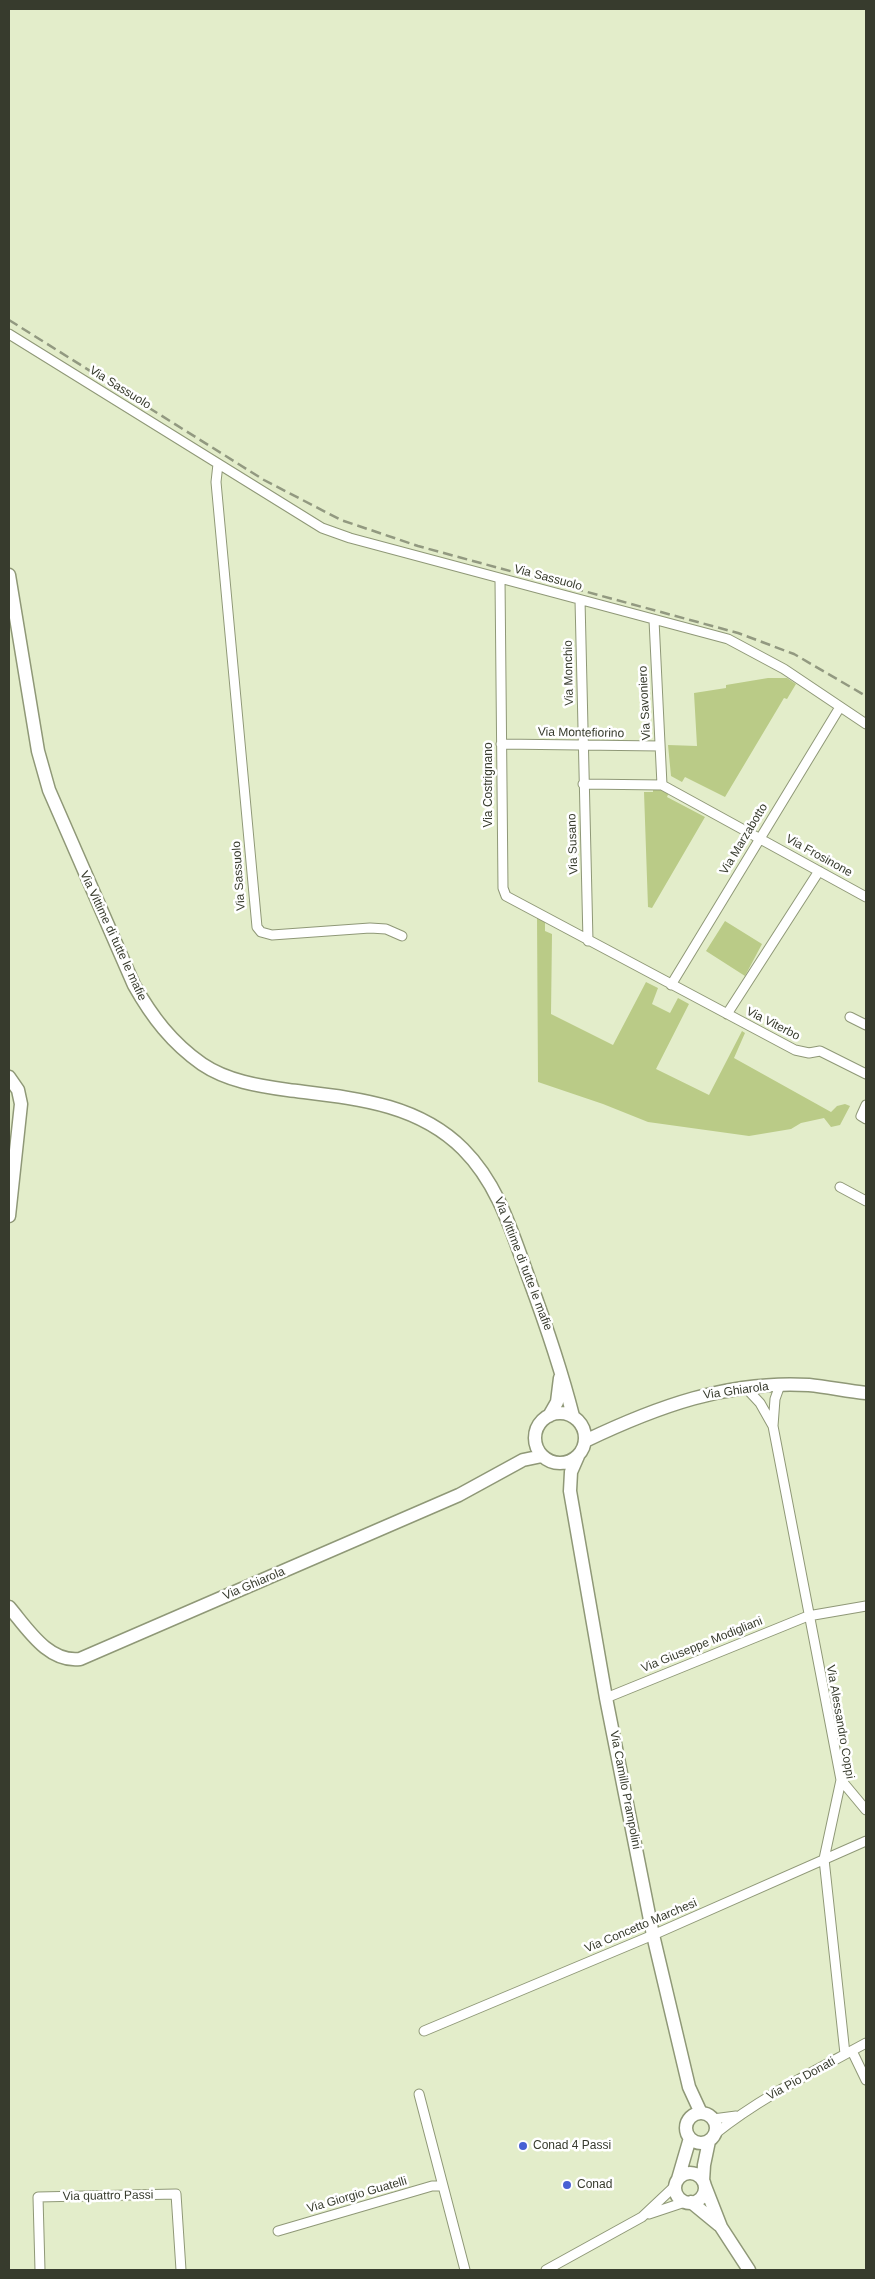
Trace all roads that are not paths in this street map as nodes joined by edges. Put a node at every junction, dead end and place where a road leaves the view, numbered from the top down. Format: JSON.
{"nodes":[{"id":1,"x":9,"y":334,"type":"edge"},
{"id":2,"x":218,"y":464,"type":"junction"},
{"id":3,"x":9,"y":575,"type":"edge"},
{"id":4,"x":500,"y":579,"type":"junction"},
{"id":5,"x":580,"y":600,"type":"junction"},
{"id":6,"x":654,"y":620,"type":"junction"},
{"id":7,"x":840,"y":707,"type":"junction"},
{"id":8,"x":866,"y":724,"type":"edge"},
{"id":9,"x":501,"y":744,"type":"junction"},
{"id":10,"x":582,"y":746,"type":"junction"},
{"id":11,"x":660,"y":746,"type":"junction"},
{"id":12,"x":584,"y":784,"type":"junction"},
{"id":13,"x":662,"y":784,"type":"junction"},
{"id":14,"x":760,"y":837,"type":"junction"},
{"id":15,"x":819,"y":870,"type":"junction"},
{"id":16,"x":866,"y":896,"type":"edge"},
{"id":17,"x":402,"y":936,"type":"dead end"},
{"id":18,"x":588,"y":941,"type":"junction"},
{"id":19,"x":671,"y":985,"type":"junction"},
{"id":20,"x":727,"y":1014,"type":"junction"},
{"id":21,"x":850,"y":1017,"type":"dead end"},
{"id":22,"x":866,"y":1025,"type":"edge"},
{"id":23,"x":866,"y":1074,"type":"edge"},
{"id":24,"x":9,"y":1077,"type":"edge"},
{"id":25,"x":866,"y":1105,"type":"edge"},
{"id":26,"x":866,"y":1119,"type":"edge"},
{"id":27,"x":840,"y":1187,"type":"dead end"},
{"id":28,"x":866,"y":1201,"type":"edge"},
{"id":29,"x":9,"y":1216,"type":"edge"},
{"id":30,"x":560,"y":1365,"type":"junction"},
{"id":31,"x":780,"y":1385,"type":"junction"},
{"id":32,"x":746,"y":1388,"type":"junction"},
{"id":33,"x":866,"y":1393,"type":"edge"},
{"id":34,"x":549,"y":1416,"type":"junction"},
{"id":35,"x":576,"y":1419,"type":"junction"},
{"id":36,"x":619,"y":1425,"type":"junction"},
{"id":37,"x":773,"y":1426,"type":"junction"},
{"id":38,"x":535,"y":1440,"type":"junction"},
{"id":39,"x":585,"y":1441,"type":"junction"},
{"id":40,"x":542,"y":1456,"type":"junction"},
{"id":41,"x":578,"y":1456,"type":"junction"},
{"id":42,"x":555,"y":1462,"type":"junction"},
{"id":43,"x":511,"y":1466,"type":"junction"},
{"id":44,"x":570,"y":1491,"type":"junction"},
{"id":45,"x":9,"y":1606,"type":"edge"},
{"id":46,"x":866,"y":1606,"type":"edge"},
{"id":47,"x":808,"y":1616,"type":"junction"},
{"id":48,"x":606,"y":1698,"type":"junction"},
{"id":49,"x":840,"y":1780,"type":"junction"},
{"id":50,"x":865,"y":1808,"type":"edge"},
{"id":51,"x":866,"y":1841,"type":"edge"},
{"id":52,"x":824,"y":1859,"type":"junction"},
{"id":53,"x":653,"y":1935,"type":"junction"},
{"id":54,"x":424,"y":2031,"type":"dead end"},
{"id":55,"x":866,"y":2043,"type":"edge"},
{"id":56,"x":849,"y":2052,"type":"junction"},
{"id":57,"x":866,"y":2080,"type":"edge"},
{"id":58,"x":419,"y":2094,"type":"dead end"},
{"id":59,"x":702,"y":2116,"type":"junction"},
{"id":60,"x":736,"y":2116,"type":"junction"},
{"id":61,"x":712,"y":2137,"type":"junction"},
{"id":62,"x":690,"y":2138,"type":"junction"},
{"id":63,"x":677,"y":2182,"type":"junction"},
{"id":64,"x":704,"y":2183,"type":"junction"},
{"id":65,"x":443,"y":2186,"type":"junction"},
{"id":66,"x":688,"y":2202,"type":"junction"},
{"id":67,"x":642,"y":2217,"type":"junction"},
{"id":68,"x":721,"y":2227,"type":"junction"},
{"id":69,"x":278,"y":2230,"type":"dead end"},
{"id":70,"x":40,"y":2270,"type":"edge"},
{"id":71,"x":181,"y":2270,"type":"edge"},
{"id":72,"x":465,"y":2270,"type":"edge"},
{"id":73,"x":546,"y":2270,"type":"edge"},
{"id":74,"x":749,"y":2270,"type":"edge"}],
"edges":[{"from":1,"to":2,"type":"street","name":"Via Sassuolo"},
{"from":2,"to":4,"type":"street","name":"Via Sassuolo"},
{"from":2,"to":17,"type":"street","name":"Via Sassuolo"},
{"from":3,"to":30,"type":"main road","name":"Via Vittime di tutte le mafie"},
{"from":4,"to":5,"type":"street","name":"Via Sassuolo"},
{"from":4,"to":9,"type":"street","name":"Via Costrignano"},
{"from":5,"to":6,"type":"street","name":"Via Sassuolo"},
{"from":5,"to":10,"type":"street","name":"Via Monchio"},
{"from":6,"to":7,"type":"street","name":"Via Sassuolo"},
{"from":6,"to":11,"type":"street","name":"Via Savoniero"},
{"from":7,"to":8,"type":"street","name":"Via Sassuolo"},
{"from":7,"to":14,"type":"street","name":"Via Marzabotto"},
{"from":9,"to":10,"type":"street","name":"Via Montefiorino"},
{"from":9,"to":18,"type":"street","name":"Via Costrignano"},
{"from":10,"to":11,"type":"street","name":"Via Montefiorino"},
{"from":10,"to":12,"type":"street","name":"Via Susano"},
{"from":11,"to":13,"type":"street","name":"Via Savoniero"},
{"from":12,"to":13,"type":"street"},
{"from":12,"to":18,"type":"street","name":"Via Susano"},
{"from":13,"to":14,"type":"street","name":"Via Frosinone"},
{"from":14,"to":15,"type":"street","name":"Via Frosinone"},
{"from":14,"to":19,"type":"street","name":"Via Marzabotto"},
{"from":15,"to":16,"type":"street","name":"Via Frosinone"},
{"from":15,"to":20,"type":"street"},
{"from":18,"to":19,"type":"street"},
{"from":19,"to":20,"type":"street","name":"Via Viterbo"},
{"from":20,"to":23,"type":"street","name":"Via Viterbo"},
{"from":21,"to":22,"type":"street"},
{"from":24,"to":29,"type":"main road"},
{"from":25,"to":26,"type":"street"},
{"from":27,"to":28,"type":"street"},
{"from":30,"to":34,"type":"main road","name":"Via Vittime di tutte le mafie"},
{"from":30,"to":35,"type":"main road","name":"Via Vittime di tutte le mafie"},
{"from":31,"to":32,"type":"main road","name":"Via Ghiarola"},
{"from":31,"to":33,"type":"main road","name":"Via Ghiarola"},
{"from":31,"to":37,"type":"street","name":"Via Alessandro Coppi"},
{"from":32,"to":36,"type":"main road","name":"Via Ghiarola"},
{"from":32,"to":37,"type":"street","name":"Via Alessandro Coppi"},
{"from":34,"to":35,"type":"main road"},
{"from":34,"to":38,"type":"main road"},
{"from":35,"to":36,"type":"main road"},
{"from":35,"to":39,"type":"main road"},
{"from":36,"to":39,"type":"main road","name":"Via Ghiarola"},
{"from":37,"to":47,"type":"street","name":"Via Alessandro Coppi"},
{"from":38,"to":40,"type":"main road"},
{"from":38,"to":43,"type":"main road","name":"Via Ghiarola"},
{"from":39,"to":41,"type":"main road"},
{"from":40,"to":42,"type":"main road"},
{"from":40,"to":43,"type":"main road","name":"Via Ghiarola"},
{"from":41,"to":42,"type":"main road"},
{"from":41,"to":44,"type":"main road","name":"Via Camillo Prampolini"},
{"from":42,"to":44,"type":"main road","name":"Via Camillo Prampolini"},
{"from":43,"to":45,"type":"main road","name":"Via Ghiarola"},
{"from":44,"to":48,"type":"main road","name":"Via Camillo Prampolini"},
{"from":46,"to":47,"type":"street","name":"Via Giuseppe Modigliani"},
{"from":47,"to":48,"type":"street","name":"Via Giuseppe Modigliani"},
{"from":47,"to":49,"type":"street","name":"Via Alessandro Coppi"},
{"from":48,"to":53,"type":"main road","name":"Via Camillo Prampolini"},
{"from":49,"to":50,"type":"street"},
{"from":49,"to":52,"type":"street","name":"Via Alessandro Coppi"},
{"from":51,"to":52,"type":"street","name":"Via Concetto Marchesi"},
{"from":52,"to":53,"type":"street","name":"Via Concetto Marchesi"},
{"from":52,"to":56,"type":"street","name":"Via Alessandro Coppi"},
{"from":53,"to":54,"type":"street","name":"Via Concetto Marchesi"},
{"from":53,"to":59,"type":"main road","name":"Via Camillo Prampolini"},
{"from":55,"to":56,"type":"street","name":"Via Pio Donati"},
{"from":56,"to":57,"type":"street","name":"Via Alessandro Coppi"},
{"from":56,"to":60,"type":"street","name":"Via Pio Donati"},
{"from":58,"to":65,"type":"street"},
{"from":59,"to":60,"type":"street","name":"Via Pio Donati"},
{"from":59,"to":61,"type":"main road"},
{"from":59,"to":62,"type":"main road"},
{"from":60,"to":61,"type":"street","name":"Via Pio Donati"},
{"from":61,"to":62,"type":"main road"},
{"from":61,"to":64,"type":"main road"},
{"from":62,"to":63,"type":"main road"},
{"from":63,"to":64,"type":"main road"},
{"from":63,"to":66,"type":"main road"},
{"from":63,"to":67,"type":"street"},
{"from":64,"to":66,"type":"main road"},
{"from":64,"to":68,"type":"main road"},
{"from":65,"to":69,"type":"street","name":"Via Giorgio Guatelli"},
{"from":65,"to":72,"type":"street"},
{"from":66,"to":67,"type":"street"},
{"from":66,"to":68,"type":"main road"},
{"from":67,"to":73,"type":"street"},
{"from":68,"to":74,"type":"main road"},
{"from":70,"to":71,"type":"street","name":"Via quattro Passi"}]}
